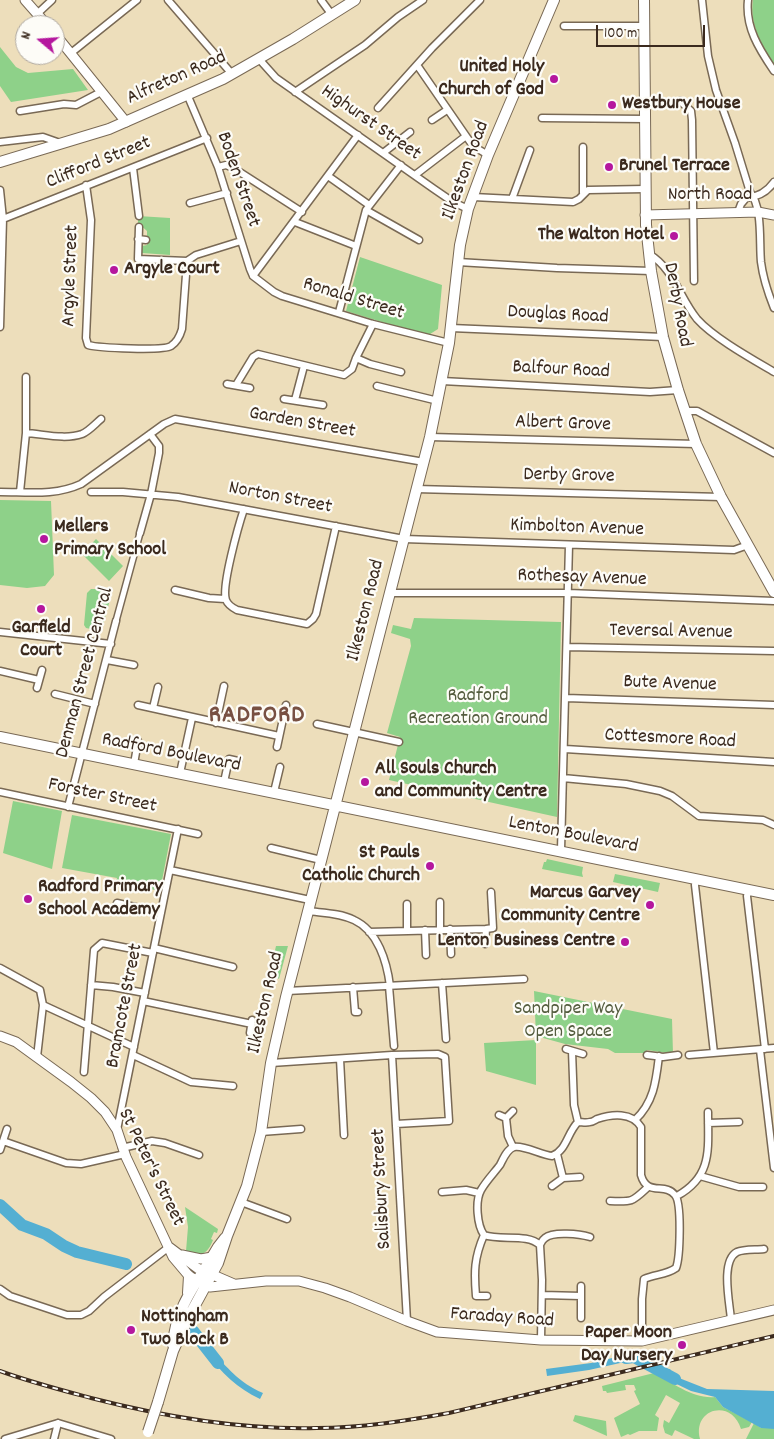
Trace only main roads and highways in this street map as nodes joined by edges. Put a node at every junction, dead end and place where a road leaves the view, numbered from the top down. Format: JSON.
{"nodes":[{"id":1,"x":355,"y":0,"type":"edge"},
{"id":2,"x":554,"y":0,"type":"edge"},
{"id":3,"x":644,"y":0,"type":"edge"},
{"id":4,"x":0,"y":162,"type":"edge"},
{"id":5,"x":771,"y":579,"type":"edge"},
{"id":6,"x":774,"y":592,"type":"edge"},
{"id":7,"x":0,"y":737,"type":"edge"},
{"id":8,"x":335,"y":805,"type":"junction"},
{"id":9,"x":774,"y":895,"type":"edge"},
{"id":10,"x":227,"y":1236,"type":"junction"},
{"id":11,"x":208,"y":1274,"type":"junction"},
{"id":12,"x":198,"y":1281,"type":"junction"},
{"id":13,"x":173,"y":1351,"type":"junction"},
{"id":14,"x":148,"y":1436,"type":"edge"}],
"edges":[{"from":1,"to":4,"type":"main road","name":"Alfreton Road"},
{"from":2,"to":8,"type":"main road","name":"Ilkeston Road"},
{"from":3,"to":5,"type":"main road","name":"Derby Road"},
{"from":5,"to":6,"type":"main road","name":"Derby Road"},
{"from":7,"to":8,"type":"main road","name":"Radford Boulevard"},
{"from":8,"to":9,"type":"main road","name":"Lenton Boulevard"},
{"from":8,"to":10,"type":"main road","name":"Ilkeston Road"},
{"from":10,"to":11,"type":"main road"},
{"from":10,"to":11,"type":"main road"},
{"from":11,"to":12,"type":"main road"},
{"from":12,"to":13,"type":"main road"},
{"from":12,"to":13,"type":"main road"},
{"from":13,"to":14,"type":"main road","bridge":true}]}
